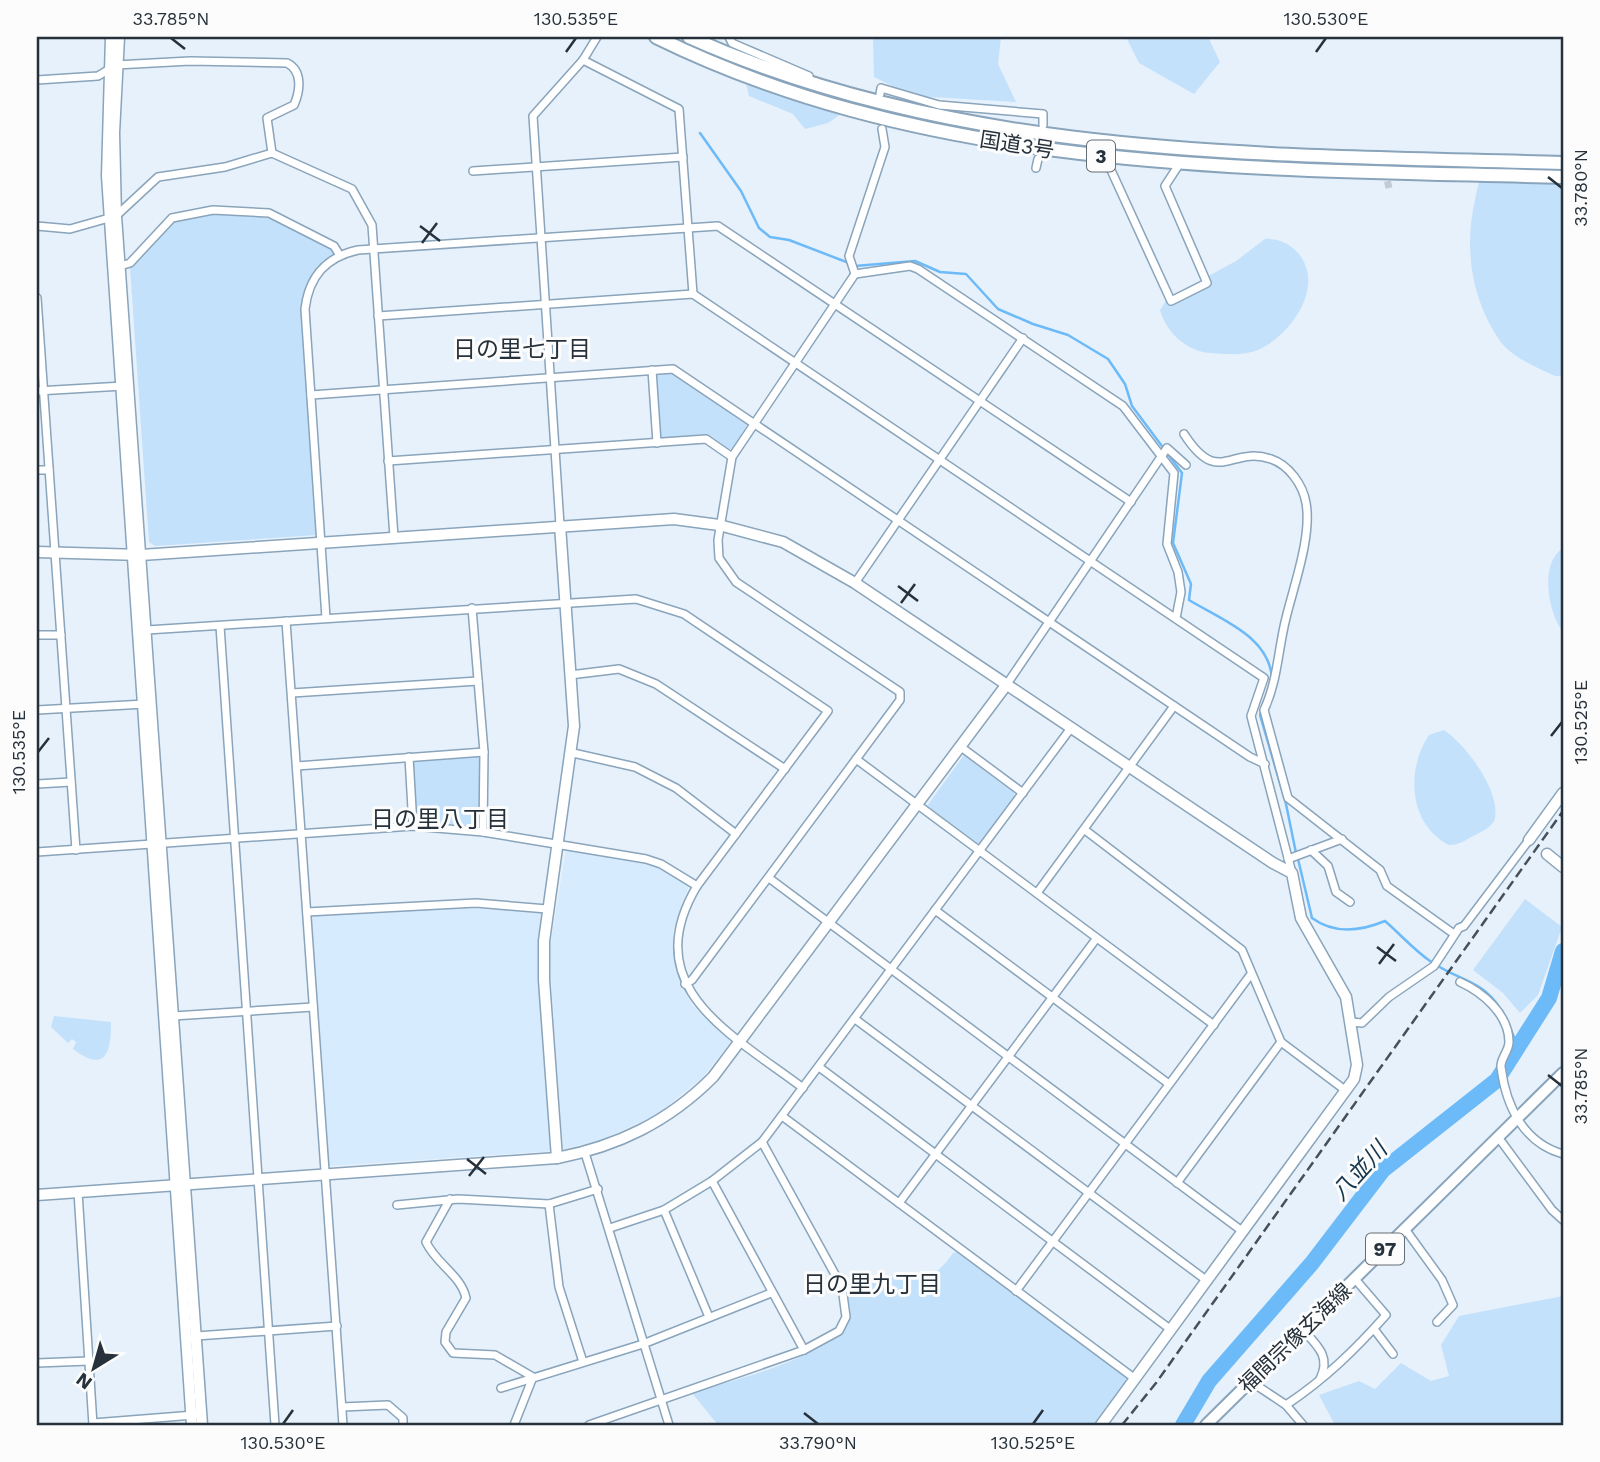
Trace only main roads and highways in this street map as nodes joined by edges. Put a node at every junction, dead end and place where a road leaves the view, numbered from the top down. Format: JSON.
{"nodes":[{"id":1,"x":656,"y":37,"type":"edge"},
{"id":2,"x":689,"y":37,"type":"edge"},
{"id":3,"x":1563,"y":163,"type":"edge"},
{"id":4,"x":1563,"y":177,"type":"edge"},
{"id":5,"x":1563,"y":1073,"type":"edge"},
{"id":6,"x":1206,"y":1425,"type":"edge"}],
"edges":[{"from":1,"to":4,"type":"highway","name":"国道3号","number":"3"},
{"from":2,"to":3,"type":"highway","name":"国道3号","number":"3"},
{"from":5,"to":6,"type":"main road","name":"福間宗像玄海線","number":"97"}]}
